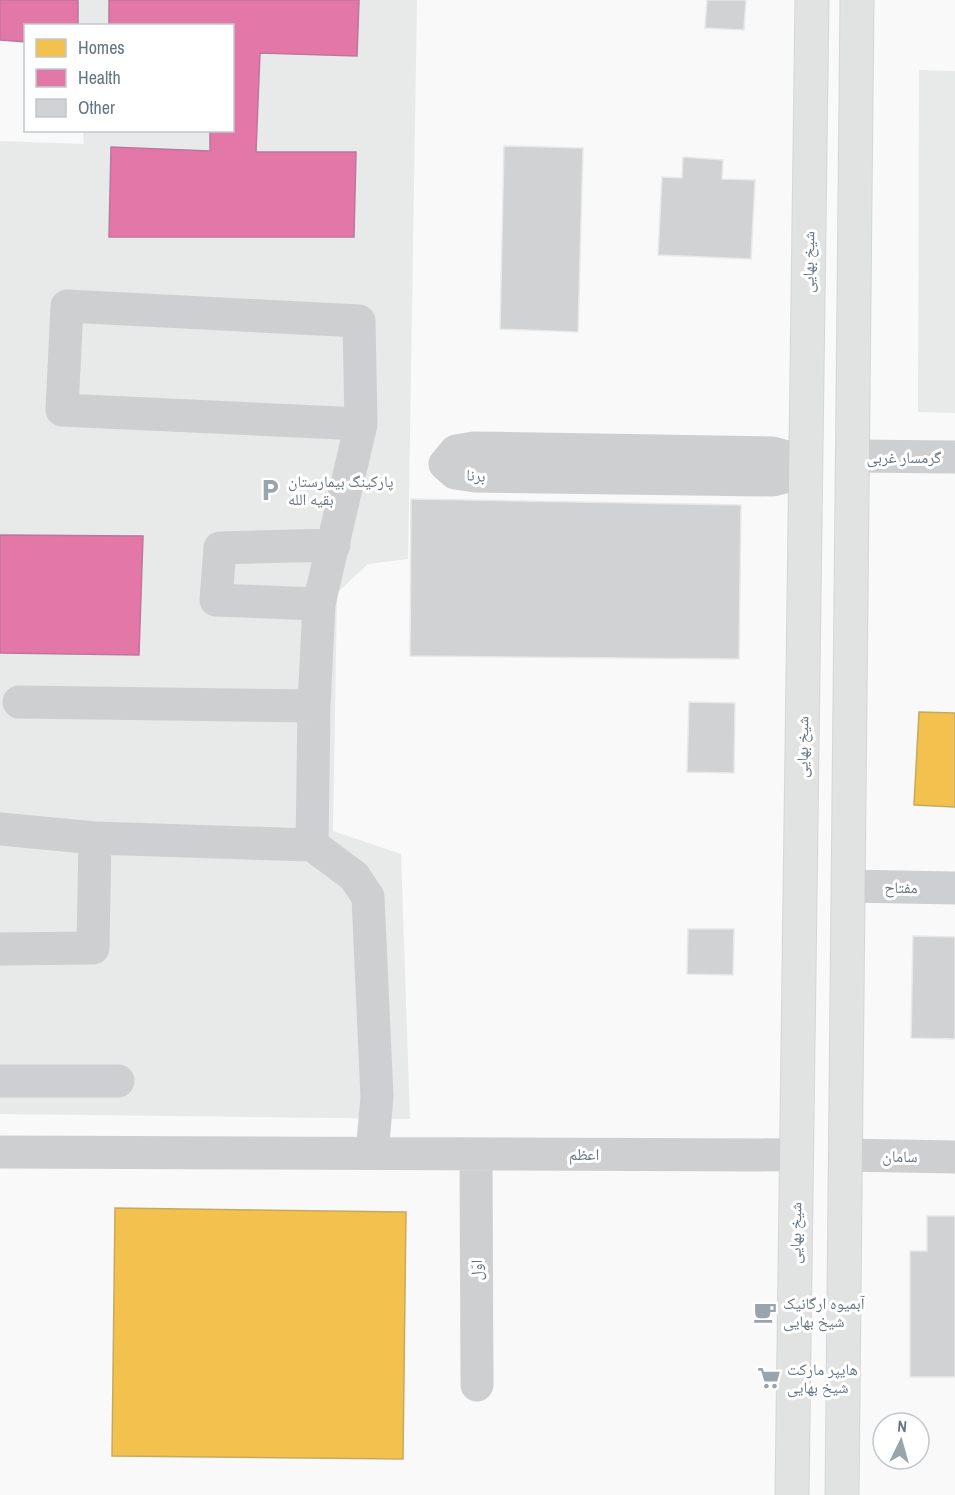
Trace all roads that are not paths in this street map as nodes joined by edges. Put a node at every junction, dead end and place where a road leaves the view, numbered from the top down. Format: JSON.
{"nodes":[{"id":1,"x":812,"y":0,"type":"edge"},
{"id":2,"x":857,"y":0,"type":"edge"},
{"id":3,"x":361,"y":424,"type":"junction"},
{"id":4,"x":852,"y":456,"type":"junction"},
{"id":5,"x":955,"y":457,"type":"edge"},
{"id":6,"x":805,"y":467,"type":"junction"},
{"id":7,"x":334,"y":546,"type":"junction"},
{"id":8,"x":319,"y":604,"type":"junction"},
{"id":9,"x":19,"y":702,"type":"dead end"},
{"id":10,"x":314,"y":706,"type":"junction"},
{"id":11,"x":0,"y":829,"type":"edge"},
{"id":12,"x":94,"y":838,"type":"junction"},
{"id":13,"x":312,"y":845,"type":"junction"},
{"id":14,"x":848,"y":886,"type":"junction"},
{"id":15,"x":955,"y":888,"type":"edge"},
{"id":16,"x":0,"y":949,"type":"edge"},
{"id":17,"x":0,"y":1081,"type":"edge"},
{"id":18,"x":118,"y":1081,"type":"dead end"},
{"id":19,"x":0,"y":1152,"type":"edge"},
{"id":20,"x":372,"y":1153,"type":"junction"},
{"id":21,"x":476,"y":1154,"type":"junction"},
{"id":22,"x":796,"y":1155,"type":"junction"},
{"id":23,"x":845,"y":1155,"type":"junction"},
{"id":24,"x":955,"y":1157,"type":"edge"},
{"id":25,"x":477,"y":1385,"type":"dead end"},
{"id":26,"x":792,"y":1495,"type":"edge"},
{"id":27,"x":842,"y":1495,"type":"edge"}],
"edges":[{"from":1,"to":6,"type":"main road","name":"شیخ بهایی"},
{"from":2,"to":4,"type":"main road"},
{"from":3,"to":3,"type":"street"},
{"from":3,"to":7,"type":"street"},
{"from":4,"to":5,"type":"street","name":"گرمسار غربی"},
{"from":4,"to":14,"type":"main road"},
{"from":6,"to":6,"type":"street","name":"برنا"},
{"from":6,"to":22,"type":"main road","name":"شیخ بهایی"},
{"from":7,"to":8,"type":"street"},
{"from":7,"to":8,"type":"street"},
{"from":8,"to":10,"type":"street"},
{"from":9,"to":10,"type":"street"},
{"from":10,"to":13,"type":"street"},
{"from":11,"to":12,"type":"street"},
{"from":12,"to":13,"type":"street"},
{"from":12,"to":16,"type":"street"},
{"from":13,"to":20,"type":"street"},
{"from":14,"to":15,"type":"street","name":"مفتاح"},
{"from":14,"to":23,"type":"main road"},
{"from":17,"to":18,"type":"street"},
{"from":19,"to":20,"type":"street","name":"اعظم"},
{"from":20,"to":21,"type":"street","name":"اعظم"},
{"from":21,"to":22,"type":"street","name":"اعظم"},
{"from":21,"to":25,"type":"street","name":"اوّل"},
{"from":22,"to":23,"type":"main road"},
{"from":22,"to":26,"type":"main road","name":"شیخ بهایی"},
{"from":23,"to":24,"type":"street","name":"سامان"},
{"from":23,"to":27,"type":"main road"}]}
